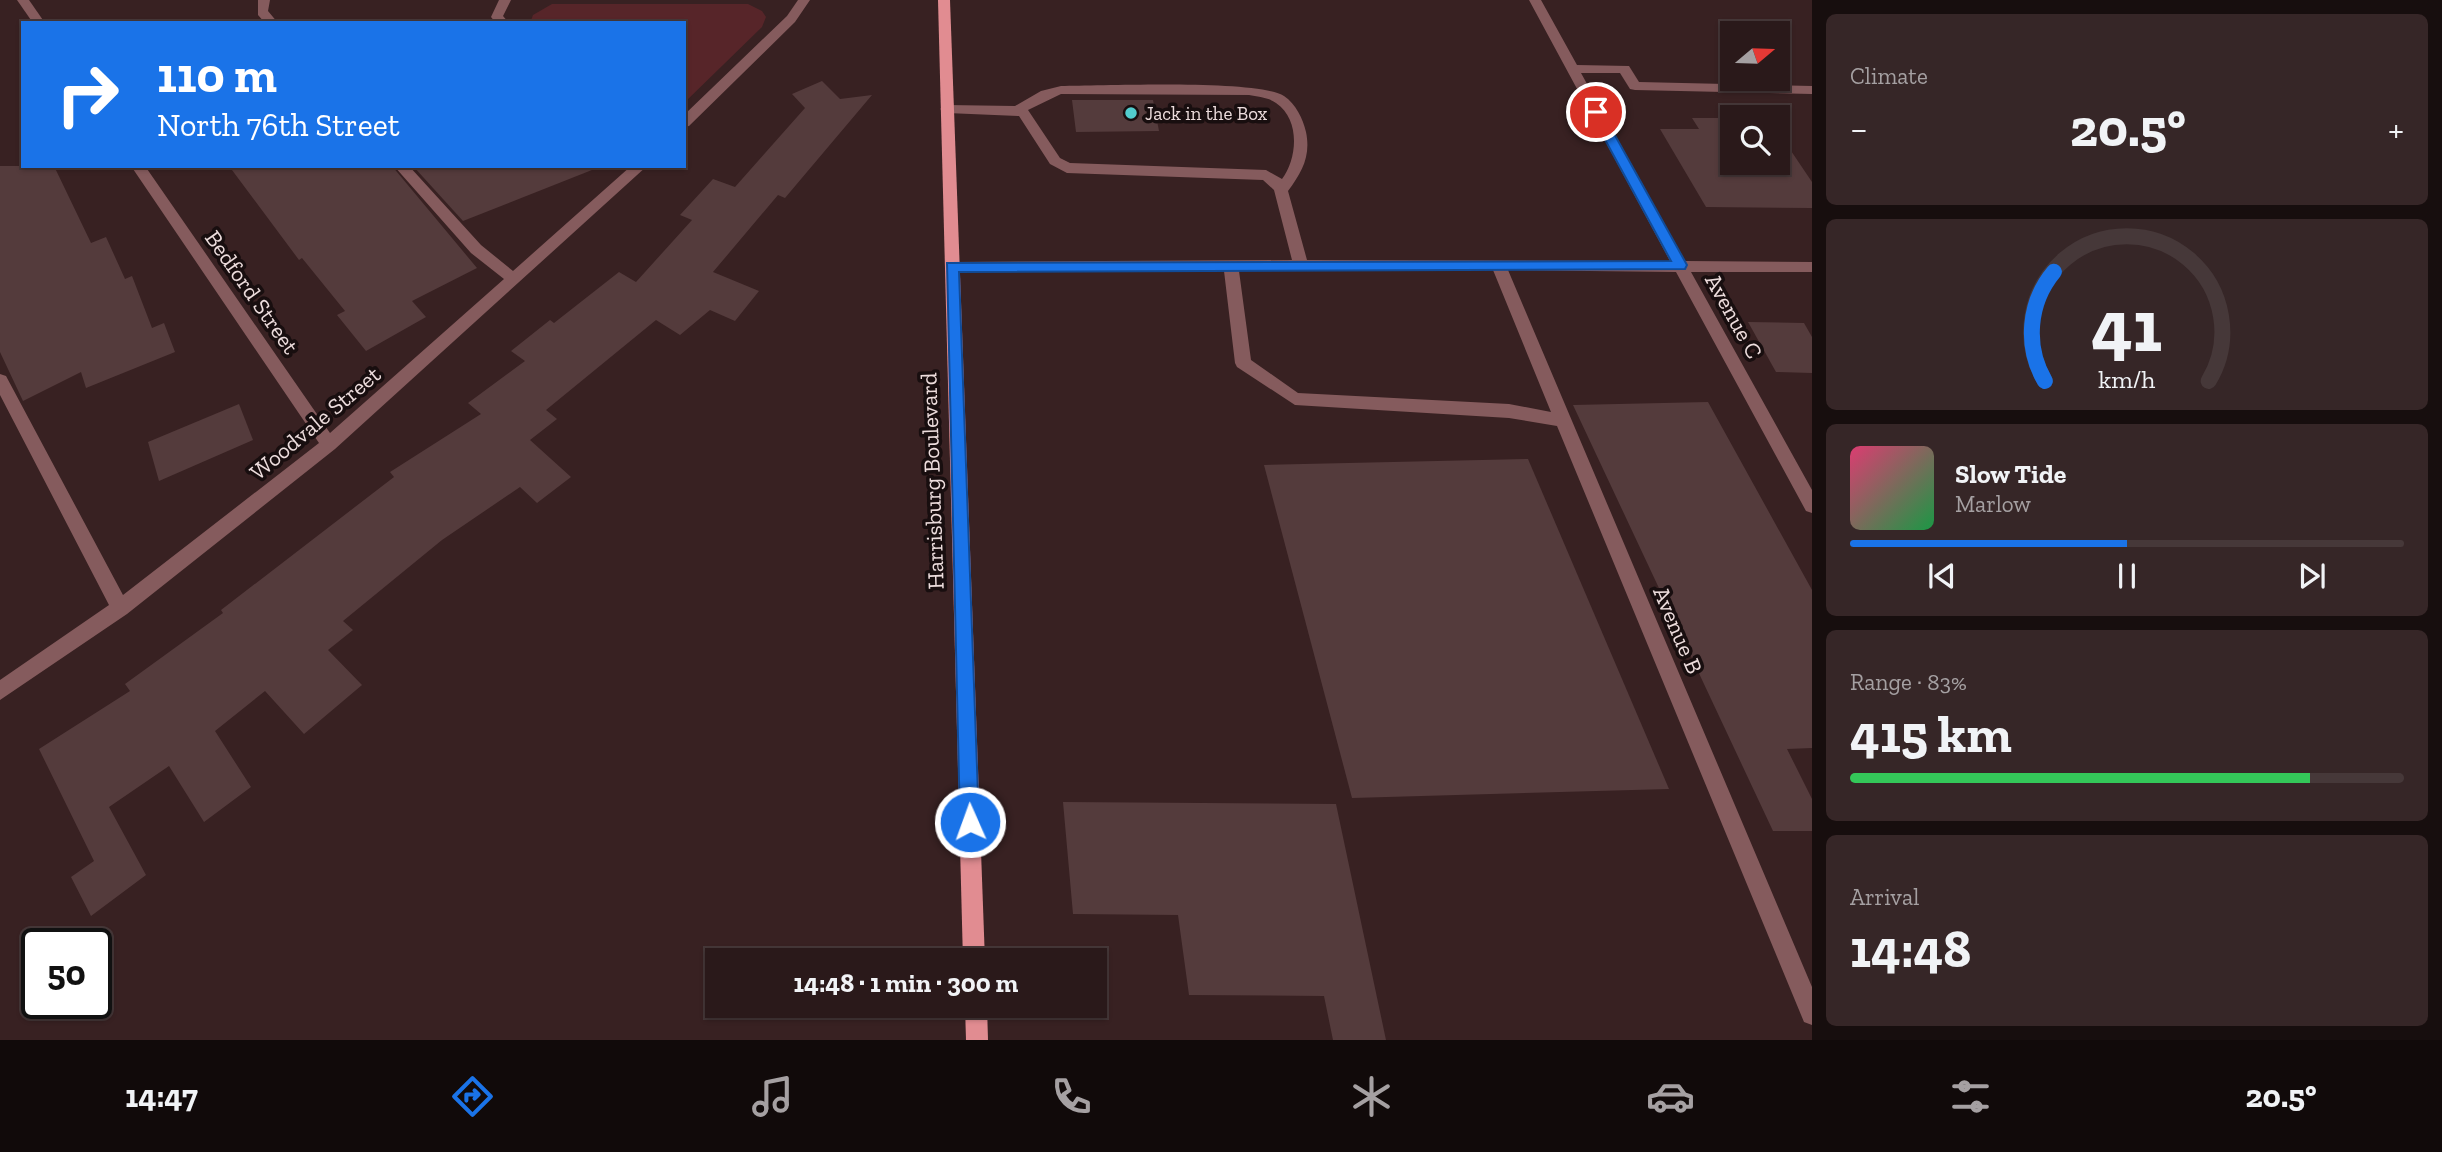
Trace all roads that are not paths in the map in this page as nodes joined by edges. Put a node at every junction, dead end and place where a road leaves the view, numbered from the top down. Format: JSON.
{"nodes":[{"id":1,"x":23,"y":0,"type":"edge"},
{"id":2,"x":264,"y":0,"type":"edge"},
{"id":3,"x":505,"y":0,"type":"edge"},
{"id":4,"x":804,"y":0,"type":"edge"},
{"id":5,"x":944,"y":0,"type":"edge"},
{"id":6,"x":1535,"y":0,"type":"edge"},
{"id":7,"x":38,"y":21,"type":"edge"},
{"id":8,"x":270,"y":21,"type":"edge"},
{"id":9,"x":501,"y":21,"type":"edge"},
{"id":10,"x":1572,"y":69,"type":"junction"},
{"id":11,"x":1812,"y":90,"type":"edge"},
{"id":12,"x":947,"y":109,"type":"junction"},
{"id":13,"x":1017,"y":110,"type":"junction"},
{"id":14,"x":686,"y":121,"type":"edge"},
{"id":15,"x":139,"y":168,"type":"edge"},
{"id":16,"x":403,"y":168,"type":"edge"},
{"id":17,"x":638,"y":168,"type":"edge"},
{"id":18,"x":1281,"y":190,"type":"junction"},
{"id":19,"x":1498,"y":265,"type":"junction"},
{"id":20,"x":1680,"y":265,"type":"junction"},
{"id":21,"x":1231,"y":266,"type":"junction"},
{"id":22,"x":1301,"y":266,"type":"junction"},
{"id":23,"x":952,"y":267,"type":"junction"},
{"id":24,"x":1812,"y":267,"type":"edge"},
{"id":25,"x":514,"y":279,"type":"junction"},
{"id":26,"x":0,"y":380,"type":"edge"},
{"id":27,"x":1564,"y":421,"type":"junction"},
{"id":28,"x":329,"y":444,"type":"junction"},
{"id":29,"x":1812,"y":506,"type":"edge"},
{"id":30,"x":120,"y":608,"type":"junction"},
{"id":31,"x":0,"y":691,"type":"edge"},
{"id":32,"x":974,"y":948,"type":"edge"},
{"id":33,"x":1812,"y":1014,"type":"edge"},
{"id":34,"x":976,"y":1018,"type":"edge"},
{"id":35,"x":977,"y":1040,"type":"edge"}],
"edges":[{"from":1,"to":7,"type":"street"},
{"from":2,"to":8,"type":"street"},
{"from":3,"to":9,"type":"street"},
{"from":4,"to":14,"type":"street"},
{"from":5,"to":12,"type":"main road","name":"Harrisburg Boulevard"},
{"from":6,"to":10,"type":"street","name":"Avenue C"},
{"from":10,"to":11,"type":"street"},
{"from":10,"to":20,"type":"street","name":"Avenue C"},
{"from":12,"to":13,"type":"street"},
{"from":12,"to":23,"type":"main road","name":"Harrisburg Boulevard"},
{"from":13,"to":18,"type":"street"},
{"from":13,"to":18,"type":"street"},
{"from":15,"to":28,"type":"street","name":"Bedford Street"},
{"from":16,"to":25,"type":"street"},
{"from":17,"to":25,"type":"street","name":"Woodvale Street"},
{"from":18,"to":22,"type":"street"},
{"from":19,"to":20,"type":"street"},
{"from":19,"to":22,"type":"street"},
{"from":19,"to":27,"type":"street","name":"Avenue B"},
{"from":20,"to":24,"type":"street"},
{"from":20,"to":29,"type":"street","name":"Avenue C"},
{"from":21,"to":22,"type":"street"},
{"from":21,"to":23,"type":"street"},
{"from":21,"to":27,"type":"street"},
{"from":23,"to":32,"type":"main road","name":"Harrisburg Boulevard"},
{"from":25,"to":28,"type":"street","name":"Woodvale Street"},
{"from":26,"to":30,"type":"street"},
{"from":27,"to":33,"type":"street","name":"Avenue B"},
{"from":28,"to":30,"type":"street","name":"Woodvale Street"},
{"from":30,"to":31,"type":"street","name":"Woodvale Street"},
{"from":34,"to":35,"type":"main road"}]}
